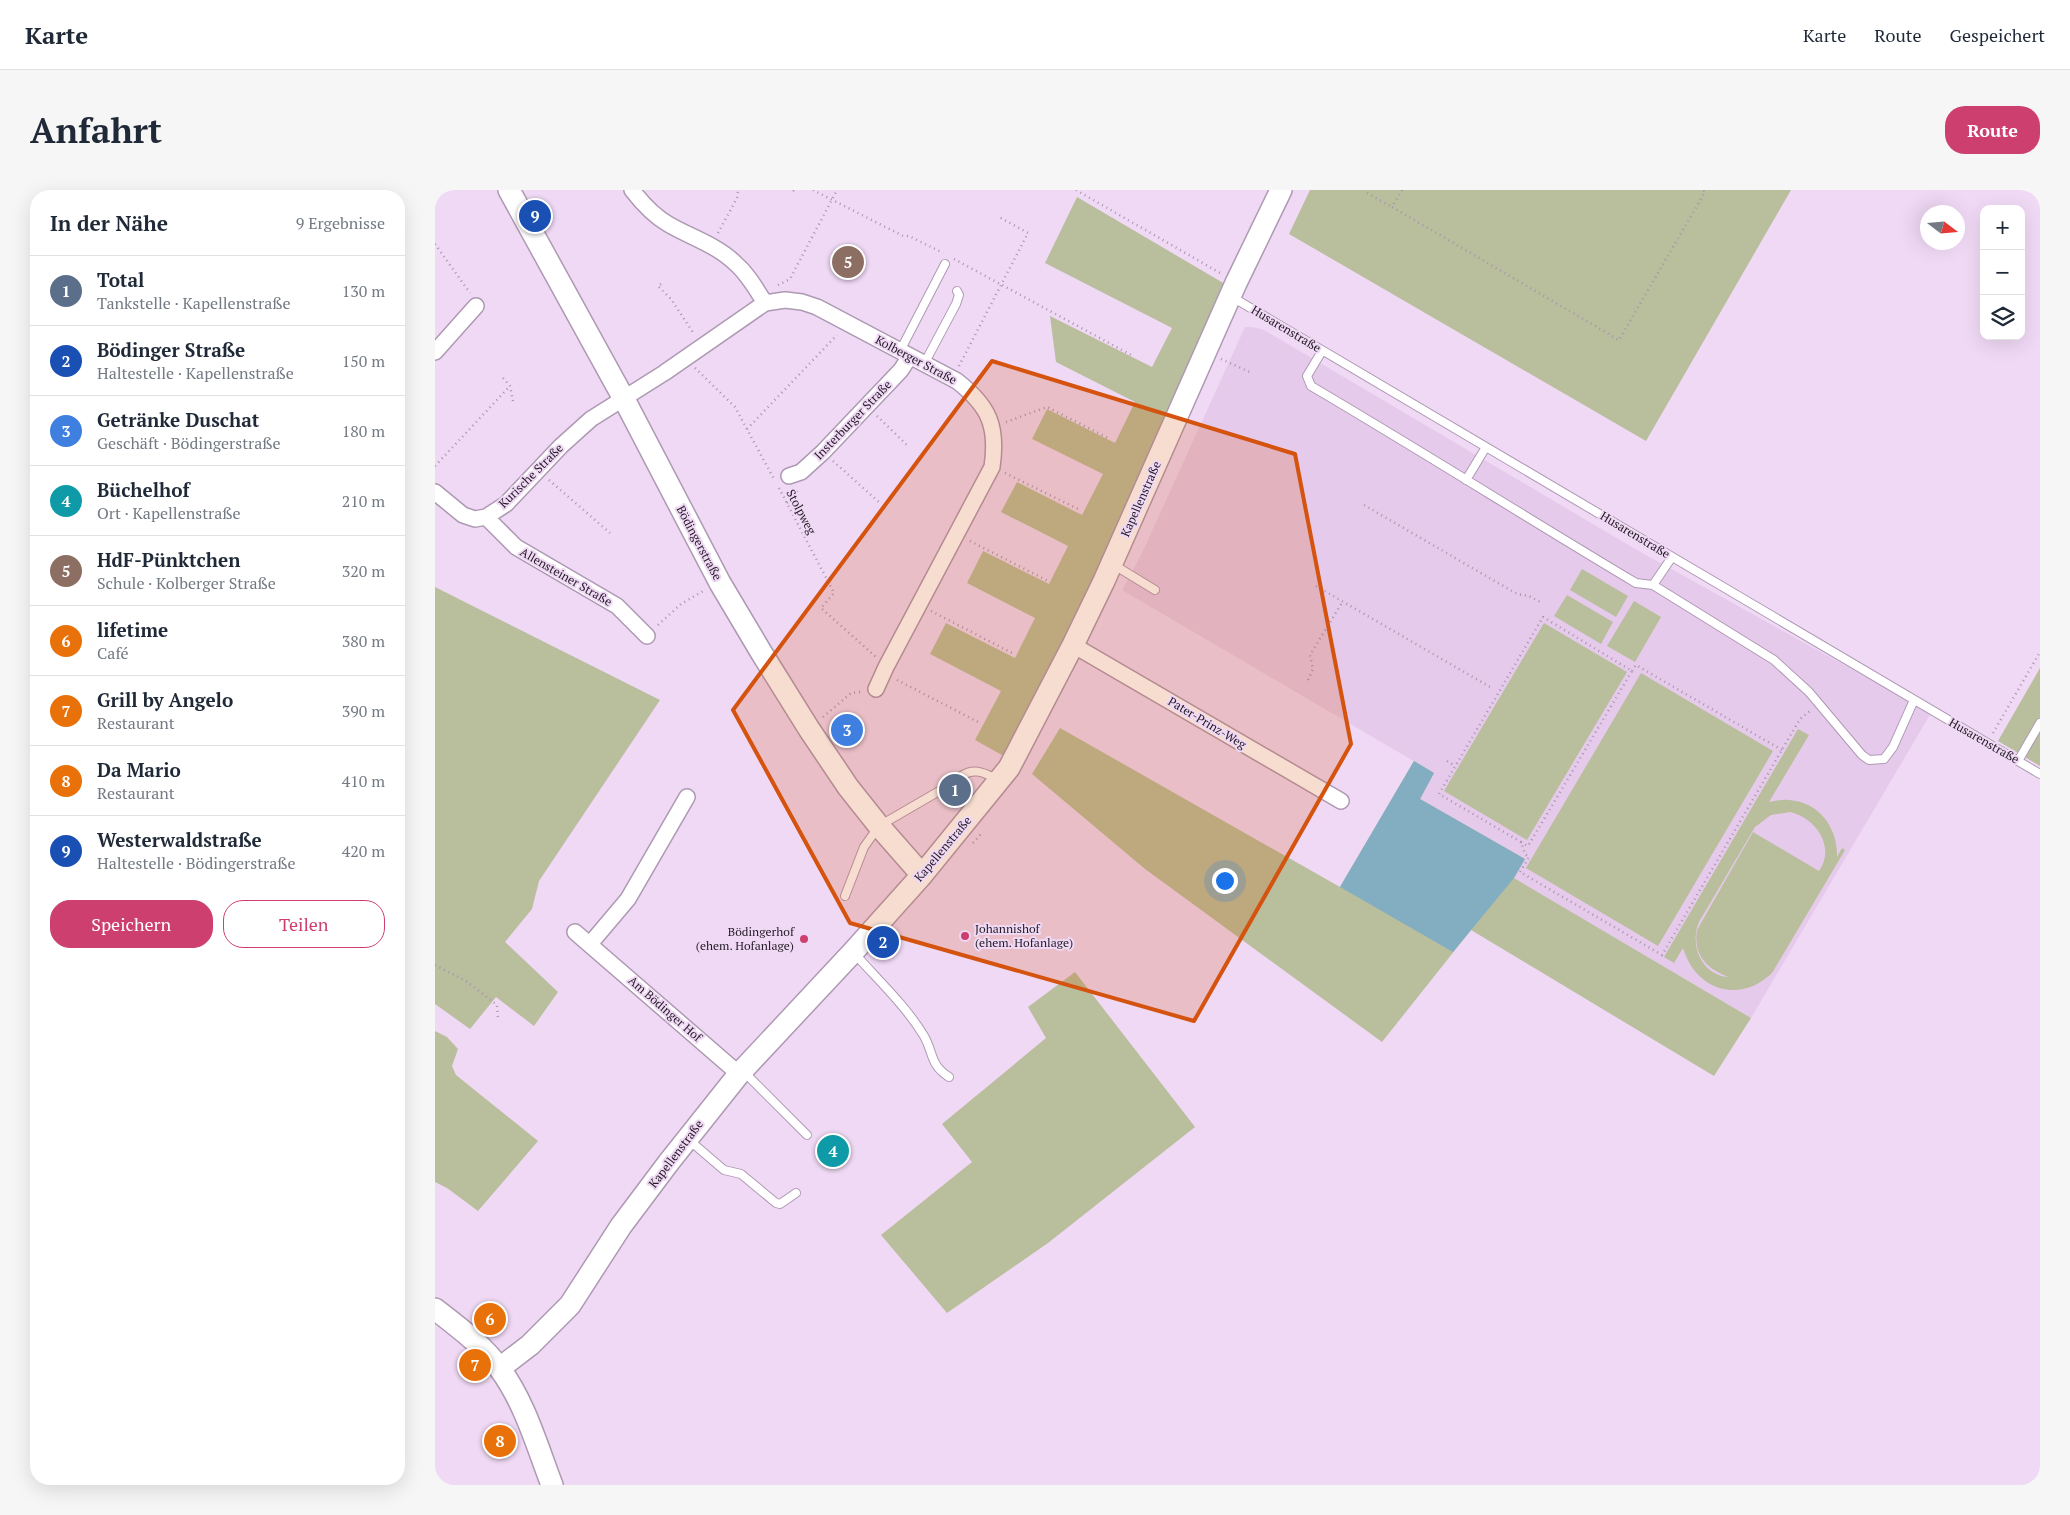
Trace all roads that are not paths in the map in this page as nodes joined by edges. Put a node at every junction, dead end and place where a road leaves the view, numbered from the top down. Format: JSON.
{"nodes":[{"id":1,"x":509,"y":190,"type":"edge"},
{"id":2,"x":632,"y":190,"type":"edge"},
{"id":3,"x":1281,"y":190,"type":"edge"},
{"id":4,"x":945,"y":264,"type":"dead end"},
{"id":5,"x":1233,"y":289,"type":"junction"},
{"id":6,"x":957,"y":291,"type":"dead end"},
{"id":7,"x":765,"y":303,"type":"junction"},
{"id":8,"x":476,"y":306,"type":"road end"},
{"id":9,"x":1322,"y":350,"type":"junction"},
{"id":10,"x":435,"y":352,"type":"edge"},
{"id":11,"x":905,"y":354,"type":"junction"},
{"id":12,"x":924,"y":364,"type":"junction"},
{"id":13,"x":624,"y":399,"type":"junction"},
{"id":14,"x":1486,"y":447,"type":"junction"},
{"id":15,"x":789,"y":476,"type":"dead end"},
{"id":16,"x":1466,"y":480,"type":"junction"},
{"id":17,"x":435,"y":492,"type":"edge"},
{"id":18,"x":486,"y":517,"type":"junction"},
{"id":19,"x":1672,"y":557,"type":"junction"},
{"id":20,"x":1112,"y":564,"type":"junction"},
{"id":21,"x":1653,"y":585,"type":"junction"},
{"id":22,"x":1155,"y":590,"type":"dead end"},
{"id":23,"x":647,"y":636,"type":"road end"},
{"id":24,"x":1073,"y":645,"type":"junction"},
{"id":25,"x":876,"y":689,"type":"road end"},
{"id":26,"x":1915,"y":700,"type":"junction"},
{"id":27,"x":2040,"y":723,"type":"edge"},
{"id":28,"x":2018,"y":762,"type":"junction"},
{"id":29,"x":2040,"y":774,"type":"edge"},
{"id":30,"x":961,"y":776,"type":"dead end"},
{"id":31,"x":999,"y":780,"type":"junction"},
{"id":32,"x":941,"y":790,"type":"dead end"},
{"id":33,"x":687,"y":797,"type":"dead end"},
{"id":34,"x":1341,"y":801,"type":"dead end"},
{"id":35,"x":879,"y":826,"type":"junction"},
{"id":36,"x":922,"y":874,"type":"junction"},
{"id":37,"x":845,"y":896,"type":"dead end"},
{"id":38,"x":575,"y":932,"type":"dead end"},
{"id":39,"x":590,"y":944,"type":"junction"},
{"id":40,"x":853,"y":952,"type":"junction"},
{"id":41,"x":741,"y":1072,"type":"junction"},
{"id":42,"x":949,"y":1077,"type":"dead end"},
{"id":43,"x":807,"y":1135,"type":"dead end"},
{"id":44,"x":687,"y":1138,"type":"junction"},
{"id":45,"x":796,"y":1193,"type":"dead end"},
{"id":46,"x":435,"y":1309,"type":"edge"},
{"id":47,"x":500,"y":1368,"type":"junction"},
{"id":48,"x":552,"y":1485,"type":"edge"}],
"edges":[{"from":1,"to":13,"type":"main road","name":"Bödingerstraße"},
{"from":2,"to":7,"type":"street"},
{"from":3,"to":5,"type":"main road","name":"Kapellenstraße"},
{"from":4,"to":11,"type":"lane"},
{"from":5,"to":9,"type":"lane","name":"Husarenstraße"},
{"from":5,"to":20,"type":"main road","name":"Kapellenstraße"},
{"from":6,"to":12,"type":"lane"},
{"from":7,"to":11,"type":"street","name":"Kolberger Straße"},
{"from":7,"to":13,"type":"street","name":"Kolberger Straße"},
{"from":8,"to":10,"type":"street"},
{"from":9,"to":14,"type":"lane","name":"Husarenstraße"},
{"from":9,"to":16,"type":"lane"},
{"from":11,"to":12,"type":"street","name":"Kolberger Straße"},
{"from":11,"to":15,"type":"street","name":"Insterburger Straße"},
{"from":12,"to":25,"type":"street","name":"Kolberger Straße"},
{"from":13,"to":18,"type":"street","name":"Kurische Straße"},
{"from":13,"to":35,"type":"main road","name":"Bödingerstraße"},
{"from":14,"to":16,"type":"lane"},
{"from":14,"to":19,"type":"lane","name":"Husarenstraße"},
{"from":16,"to":21,"type":"lane"},
{"from":17,"to":18,"type":"street","name":"Kurische Straße"},
{"from":18,"to":23,"type":"street","name":"Allensteiner Straße"},
{"from":19,"to":21,"type":"lane"},
{"from":19,"to":26,"type":"lane","name":"Husarenstraße"},
{"from":20,"to":22,"type":"lane"},
{"from":20,"to":24,"type":"main road","name":"Kapellenstraße"},
{"from":21,"to":26,"type":"lane"},
{"from":24,"to":31,"type":"main road","name":"Kapellenstraße"},
{"from":24,"to":34,"type":"street","name":"Pater-Prinz-Weg"},
{"from":26,"to":28,"type":"lane","name":"Husarenstraße"},
{"from":27,"to":28,"type":"lane"},
{"from":28,"to":29,"type":"lane","name":"Husarenstraße"},
{"from":30,"to":31,"type":"lane"},
{"from":31,"to":36,"type":"main road","name":"Kapellenstraße"},
{"from":32,"to":35,"type":"lane"},
{"from":33,"to":39,"type":"street"},
{"from":35,"to":36,"type":"main road","name":"Bödingerstraße"},
{"from":35,"to":37,"type":"lane"},
{"from":36,"to":40,"type":"main road","name":"Kapellenstraße"},
{"from":38,"to":39,"type":"street","name":"Am Bödinger Hof"},
{"from":39,"to":41,"type":"street","name":"Am Bödinger Hof"},
{"from":40,"to":41,"type":"main road","name":"Kapellenstraße"},
{"from":40,"to":42,"type":"lane"},
{"from":41,"to":43,"type":"lane"},
{"from":41,"to":44,"type":"main road","name":"Kapellenstraße"},
{"from":44,"to":45,"type":"lane"},
{"from":44,"to":47,"type":"main road","name":"Kapellenstraße"},
{"from":46,"to":47,"type":"main road"},
{"from":47,"to":48,"type":"main road"}]}
